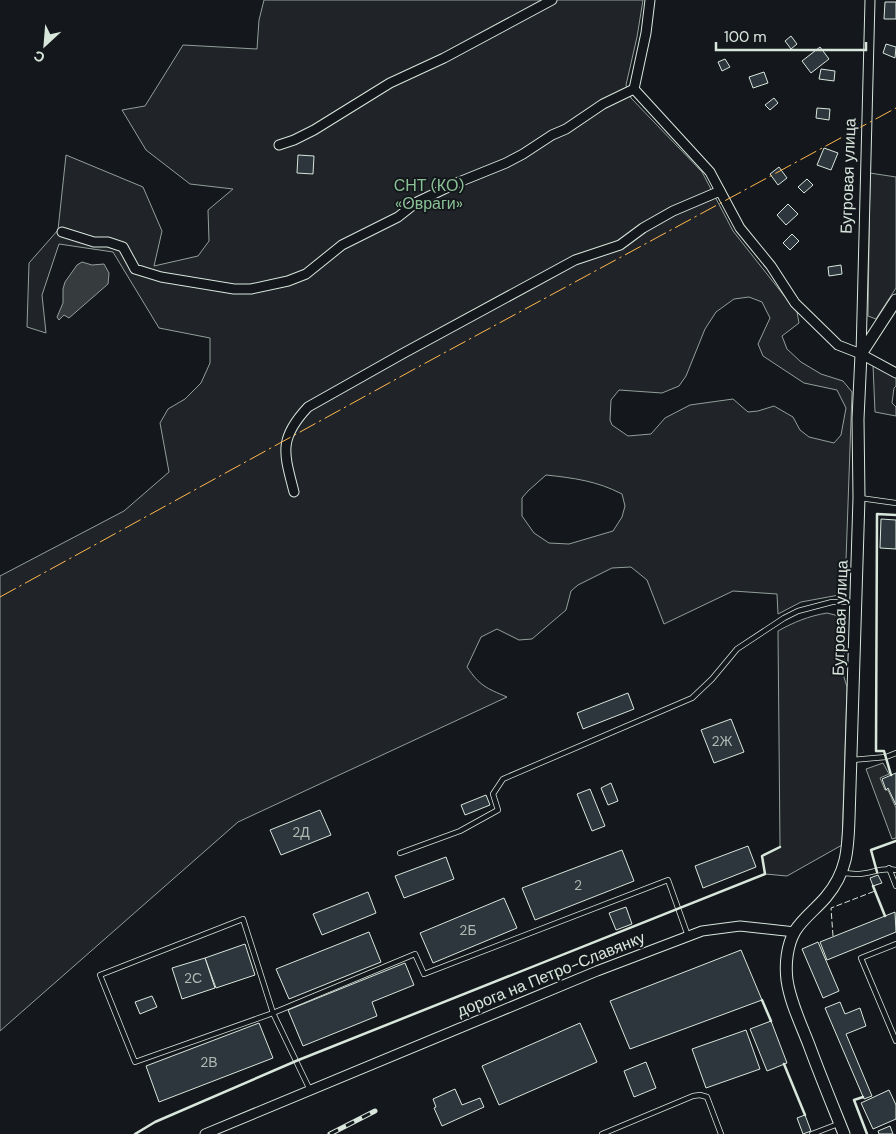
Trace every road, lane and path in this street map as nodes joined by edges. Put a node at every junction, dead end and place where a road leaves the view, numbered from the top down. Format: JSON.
{"nodes":[{"id":1,"x":552,"y":0,"type":"edge"},
{"id":2,"x":650,"y":0,"type":"edge"},
{"id":3,"x":870,"y":0,"type":"edge"},
{"id":4,"x":634,"y":89,"type":"junction"},
{"id":5,"x":279,"y":145,"type":"dead end"},
{"id":6,"x":720,"y":191,"type":"junction"},
{"id":7,"x":62,"y":232,"type":"dead end"},
{"id":8,"x":896,"y":300,"type":"edge"},
{"id":9,"x":861,"y":354,"type":"junction"},
{"id":10,"x":896,"y":373,"type":"edge"},
{"id":11,"x":294,"y":492,"type":"dead end"},
{"id":12,"x":860,"y":498,"type":"junction"},
{"id":13,"x":896,"y":503,"type":"edge"},
{"id":14,"x":856,"y":602,"type":"junction"},
{"id":15,"x":896,"y":753,"type":"edge"},
{"id":16,"x":851,"y":760,"type":"junction"},
{"id":17,"x":400,"y":852,"type":"dead end"},
{"id":18,"x":889,"y":868,"type":"junction"},
{"id":19,"x":896,"y":870,"type":"edge"},
{"id":20,"x":842,"y":873,"type":"junction"},
{"id":21,"x":896,"y":886,"type":"edge"},
{"id":22,"x":795,"y":932,"type":"junction"},
{"id":23,"x":688,"y":936,"type":"junction"},
{"id":24,"x":896,"y":944,"type":"edge"},
{"id":25,"x":273,"y":1013,"type":"junction"},
{"id":26,"x":896,"y":1042,"type":"edge"},
{"id":27,"x":310,"y":1090,"type":"junction"},
{"id":28,"x":842,"y":1128,"type":"edge"},
{"id":29,"x":205,"y":1134,"type":"edge"},
{"id":30,"x":602,"y":1134,"type":"edge"},
{"id":31,"x":721,"y":1134,"type":"edge"},
{"id":32,"x":812,"y":1134,"type":"edge"}],
"edges":[{"from":1,"to":5,"type":"street"},
{"from":2,"to":4,"type":"street"},
{"from":3,"to":9,"type":"street","name":"Бугровая улица"},
{"from":4,"to":6,"type":"street"},
{"from":4,"to":7,"type":"street"},
{"from":6,"to":9,"type":"street"},
{"from":6,"to":11,"type":"street"},
{"from":8,"to":9,"type":"street"},
{"from":9,"to":10,"type":"street"},
{"from":9,"to":12,"type":"street","name":"Бугровая улица"},
{"from":12,"to":13,"type":"lane"},
{"from":12,"to":14,"type":"street","name":"Бугровая улица"},
{"from":14,"to":16,"type":"street","name":"Бугровая улица"},
{"from":14,"to":17,"type":"lane"},
{"from":15,"to":16,"type":"lane"},
{"from":16,"to":20,"type":"street","name":"Бугровая улица"},
{"from":18,"to":19,"type":"lane"},
{"from":18,"to":20,"type":"lane"},
{"from":18,"to":21,"type":"lane"},
{"from":20,"to":22,"type":"street"},
{"from":22,"to":23,"type":"street","name":"дорога на Петро-Славянку"},
{"from":22,"to":28,"type":"street"},
{"from":23,"to":25,"type":"lane"},
{"from":23,"to":27,"type":"street","name":"дорога на Петро-Славянку"},
{"from":24,"to":26,"type":"lane"},
{"from":25,"to":25,"type":"lane"},
{"from":25,"to":27,"type":"lane"},
{"from":27,"to":29,"type":"street","name":"дорога на Петро-Славянку"},
{"from":28,"to":32,"type":"lane"},
{"from":30,"to":31,"type":"lane"}]}
